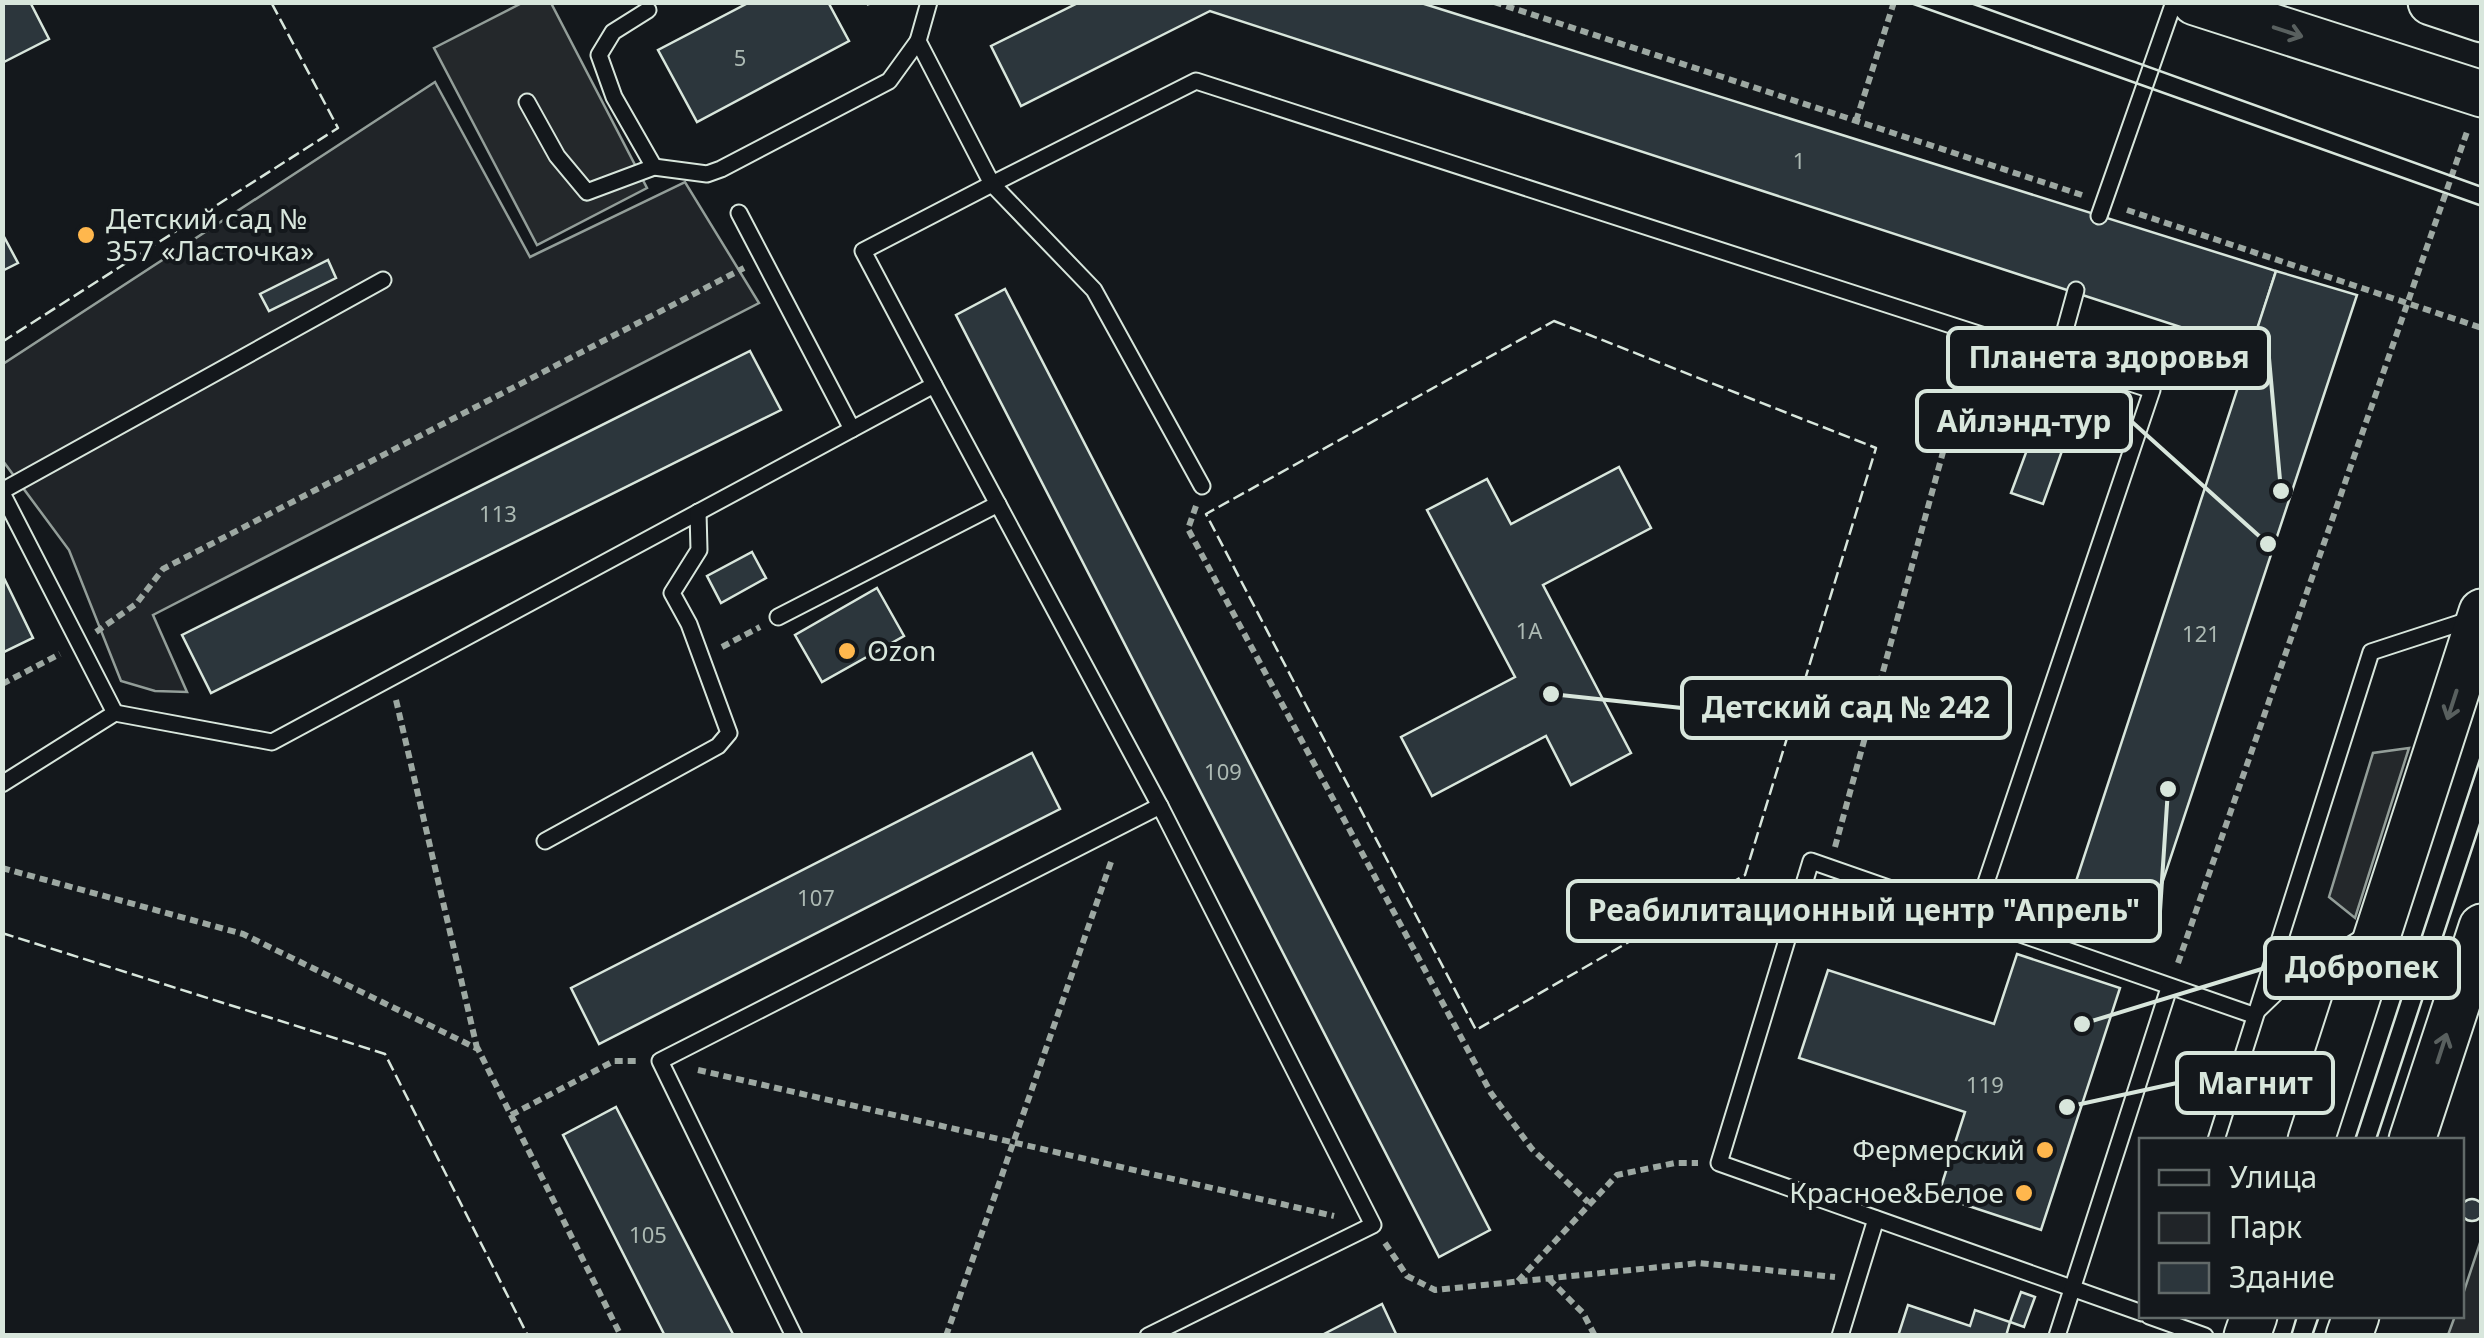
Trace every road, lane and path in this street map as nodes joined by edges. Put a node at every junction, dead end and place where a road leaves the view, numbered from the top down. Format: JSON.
{"nodes":[{"id":1,"x":929,"y":2,"type":"edge"},
{"id":2,"x":1494,"y":2,"type":"edge"},
{"id":3,"x":1894,"y":2,"type":"edge"},
{"id":4,"x":2174,"y":2,"type":"edge"},
{"id":5,"x":2196,"y":2,"type":"edge"},
{"id":6,"x":2431,"y":2,"type":"edge"},
{"id":7,"x":648,"y":10,"type":"dead end"},
{"id":8,"x":2482,"y":20,"type":"edge"},
{"id":9,"x":918,"y":41,"type":"junction"},
{"id":10,"x":527,"y":102,"type":"dead end"},
{"id":11,"x":2478,"y":103,"type":"edge"},
{"id":12,"x":1856,"y":120,"type":"junction"},
{"id":13,"x":654,"y":167,"type":"junction"},
{"id":14,"x":992,"y":184,"type":"junction"},
{"id":15,"x":2101,"y":209,"type":"junction"},
{"id":16,"x":739,"y":212,"type":"dead end"},
{"id":17,"x":763,"y":258,"type":"junction"},
{"id":18,"x":383,"y":280,"type":"dead end"},
{"id":19,"x":2076,"y":290,"type":"dead end"},
{"id":20,"x":2409,"y":304,"type":"junction"},
{"id":21,"x":2482,"y":328,"type":"edge"},
{"id":22,"x":1976,"y":333,"type":"junction"},
{"id":23,"x":2058,"y":359,"type":"junction"},
{"id":24,"x":934,"y":385,"type":"junction"},
{"id":25,"x":852,"y":429,"type":"junction"},
{"id":26,"x":1202,"y":486,"type":"joint"},
{"id":27,"x":2,"y":492,"type":"edge"},
{"id":28,"x":998,"y":504,"type":"junction"},
{"id":29,"x":698,"y":512,"type":"junction"},
{"id":30,"x":2481,"y":614,"type":"edge"},
{"id":31,"x":778,"y":617,"type":"joint"},
{"id":32,"x":80,"y":644,"type":"junction"},
{"id":33,"x":702,"y":658,"type":"junction"},
{"id":34,"x":390,"y":678,"type":"junction"},
{"id":35,"x":2,"y":684,"type":"edge"},
{"id":36,"x":115,"y":713,"type":"junction"},
{"id":37,"x":2,"y":784,"type":"edge"},
{"id":38,"x":1160,"y":806,"type":"junction"},
{"id":39,"x":1124,"y":824,"type":"junction"},
{"id":40,"x":545,"y":842,"type":"dead end"},
{"id":41,"x":1830,"y":867,"type":"junction"},
{"id":42,"x":2,"y":868,"type":"edge"},
{"id":43,"x":1974,"y":918,"type":"junction"},
{"id":44,"x":2380,"y":926,"type":"junction"},
{"id":45,"x":2482,"y":927,"type":"edge"},
{"id":46,"x":2170,"y":988,"type":"junction"},
{"id":47,"x":2253,"y":1015,"type":"junction"},
{"id":48,"x":478,"y":1049,"type":"junction"},
{"id":49,"x":660,"y":1061,"type":"junction"},
{"id":50,"x":510,"y":1115,"type":"junction"},
{"id":51,"x":2217,"y":1138,"type":"edge"},
{"id":52,"x":2312,"y":1138,"type":"edge"},
{"id":53,"x":2413,"y":1138,"type":"edge"},
{"id":54,"x":1014,"y":1142,"type":"junction"},
{"id":55,"x":1719,"y":1163,"type":"junction"},
{"id":56,"x":1588,"y":1202,"type":"junction"},
{"id":57,"x":1876,"y":1219,"type":"junction"},
{"id":58,"x":1373,"y":1224,"type":"junction"},
{"id":59,"x":1549,"y":1279,"type":"junction"},
{"id":60,"x":1857,"y":1280,"type":"junction"},
{"id":61,"x":1518,"y":1282,"type":"junction"},
{"id":62,"x":2075,"y":1290,"type":"junction"},
{"id":63,"x":2139,"y":1314,"type":"edge"},
{"id":64,"x":2155,"y":1320,"type":"edge"},
{"id":65,"x":621,"y":1336,"type":"edge"},
{"id":66,"x":794,"y":1336,"type":"edge"},
{"id":67,"x":946,"y":1336,"type":"edge"},
{"id":68,"x":1148,"y":1336,"type":"edge"},
{"id":69,"x":1595,"y":1336,"type":"edge"},
{"id":70,"x":1840,"y":1336,"type":"edge"},
{"id":71,"x":2058,"y":1336,"type":"edge"},
{"id":72,"x":2204,"y":1336,"type":"edge"}],
"edges":[{"from":1,"to":9,"type":"lane"},
{"from":2,"to":12,"type":"path"},
{"from":3,"to":12,"type":"path"},
{"from":4,"to":15,"type":"lane"},
{"from":5,"to":11,"type":"street","one_way":true},
{"from":6,"to":8,"type":"street"},
{"from":7,"to":13,"type":"lane"},
{"from":9,"to":13,"type":"lane"},
{"from":9,"to":14,"type":"lane"},
{"from":10,"to":13,"type":"lane"},
{"from":11,"to":20,"type":"path"},
{"from":12,"to":15,"type":"path"},
{"from":14,"to":22,"type":"lane"},
{"from":14,"to":24,"type":"lane"},
{"from":14,"to":26,"type":"lane"},
{"from":15,"to":20,"type":"path"},
{"from":16,"to":17,"type":"lane"},
{"from":17,"to":25,"type":"lane"},
{"from":17,"to":32,"type":"path"},
{"from":18,"to":27,"type":"lane"},
{"from":19,"to":23,"type":"lane"},
{"from":20,"to":21,"type":"path"},
{"from":20,"to":46,"type":"path"},
{"from":22,"to":23,"type":"lane"},
{"from":22,"to":41,"type":"path"},
{"from":23,"to":43,"type":"lane"},
{"from":24,"to":25,"type":"lane"},
{"from":24,"to":28,"type":"lane"},
{"from":25,"to":29,"type":"lane"},
{"from":26,"to":56,"type":"path"},
{"from":27,"to":32,"type":"lane"},
{"from":28,"to":31,"type":"lane"},
{"from":28,"to":38,"type":"lane"},
{"from":29,"to":33,"type":"lane"},
{"from":29,"to":34,"type":"lane"},
{"from":30,"to":44,"type":"street","one_way":true},
{"from":30,"to":47,"type":"lane"},
{"from":31,"to":33,"type":"path"},
{"from":32,"to":35,"type":"path"},
{"from":32,"to":36,"type":"lane"},
{"from":33,"to":40,"type":"lane"},
{"from":34,"to":36,"type":"lane"},
{"from":34,"to":48,"type":"path"},
{"from":36,"to":37,"type":"lane"},
{"from":38,"to":39,"type":"lane"},
{"from":38,"to":58,"type":"lane"},
{"from":39,"to":49,"type":"lane"},
{"from":39,"to":54,"type":"path"},
{"from":41,"to":43,"type":"lane"},
{"from":41,"to":55,"type":"lane"},
{"from":42,"to":48,"type":"path"},
{"from":43,"to":46,"type":"lane"},
{"from":44,"to":47,"type":"lane"},
{"from":44,"to":52,"type":"street"},
{"from":53,"to":45,"type":"street","one_way":true},
{"from":46,"to":47,"type":"lane"},
{"from":46,"to":62,"type":"lane"},
{"from":47,"to":51,"type":"lane"},
{"from":48,"to":50,"type":"path"},
{"from":49,"to":50,"type":"path"},
{"from":49,"to":54,"type":"path"},
{"from":49,"to":66,"type":"lane"},
{"from":50,"to":65,"type":"path"},
{"from":54,"to":58,"type":"path"},
{"from":54,"to":67,"type":"path"},
{"from":55,"to":56,"type":"path"},
{"from":55,"to":57,"type":"lane"},
{"from":56,"to":61,"type":"path"},
{"from":57,"to":60,"type":"lane"},
{"from":57,"to":62,"type":"lane"},
{"from":58,"to":61,"type":"path"},
{"from":58,"to":68,"type":"lane"},
{"from":59,"to":60,"type":"path"},
{"from":59,"to":61,"type":"path"},
{"from":59,"to":69,"type":"path"},
{"from":60,"to":70,"type":"lane"},
{"from":62,"to":63,"type":"lane"},
{"from":62,"to":71,"type":"lane"},
{"from":64,"to":72,"type":"lane"}]}
